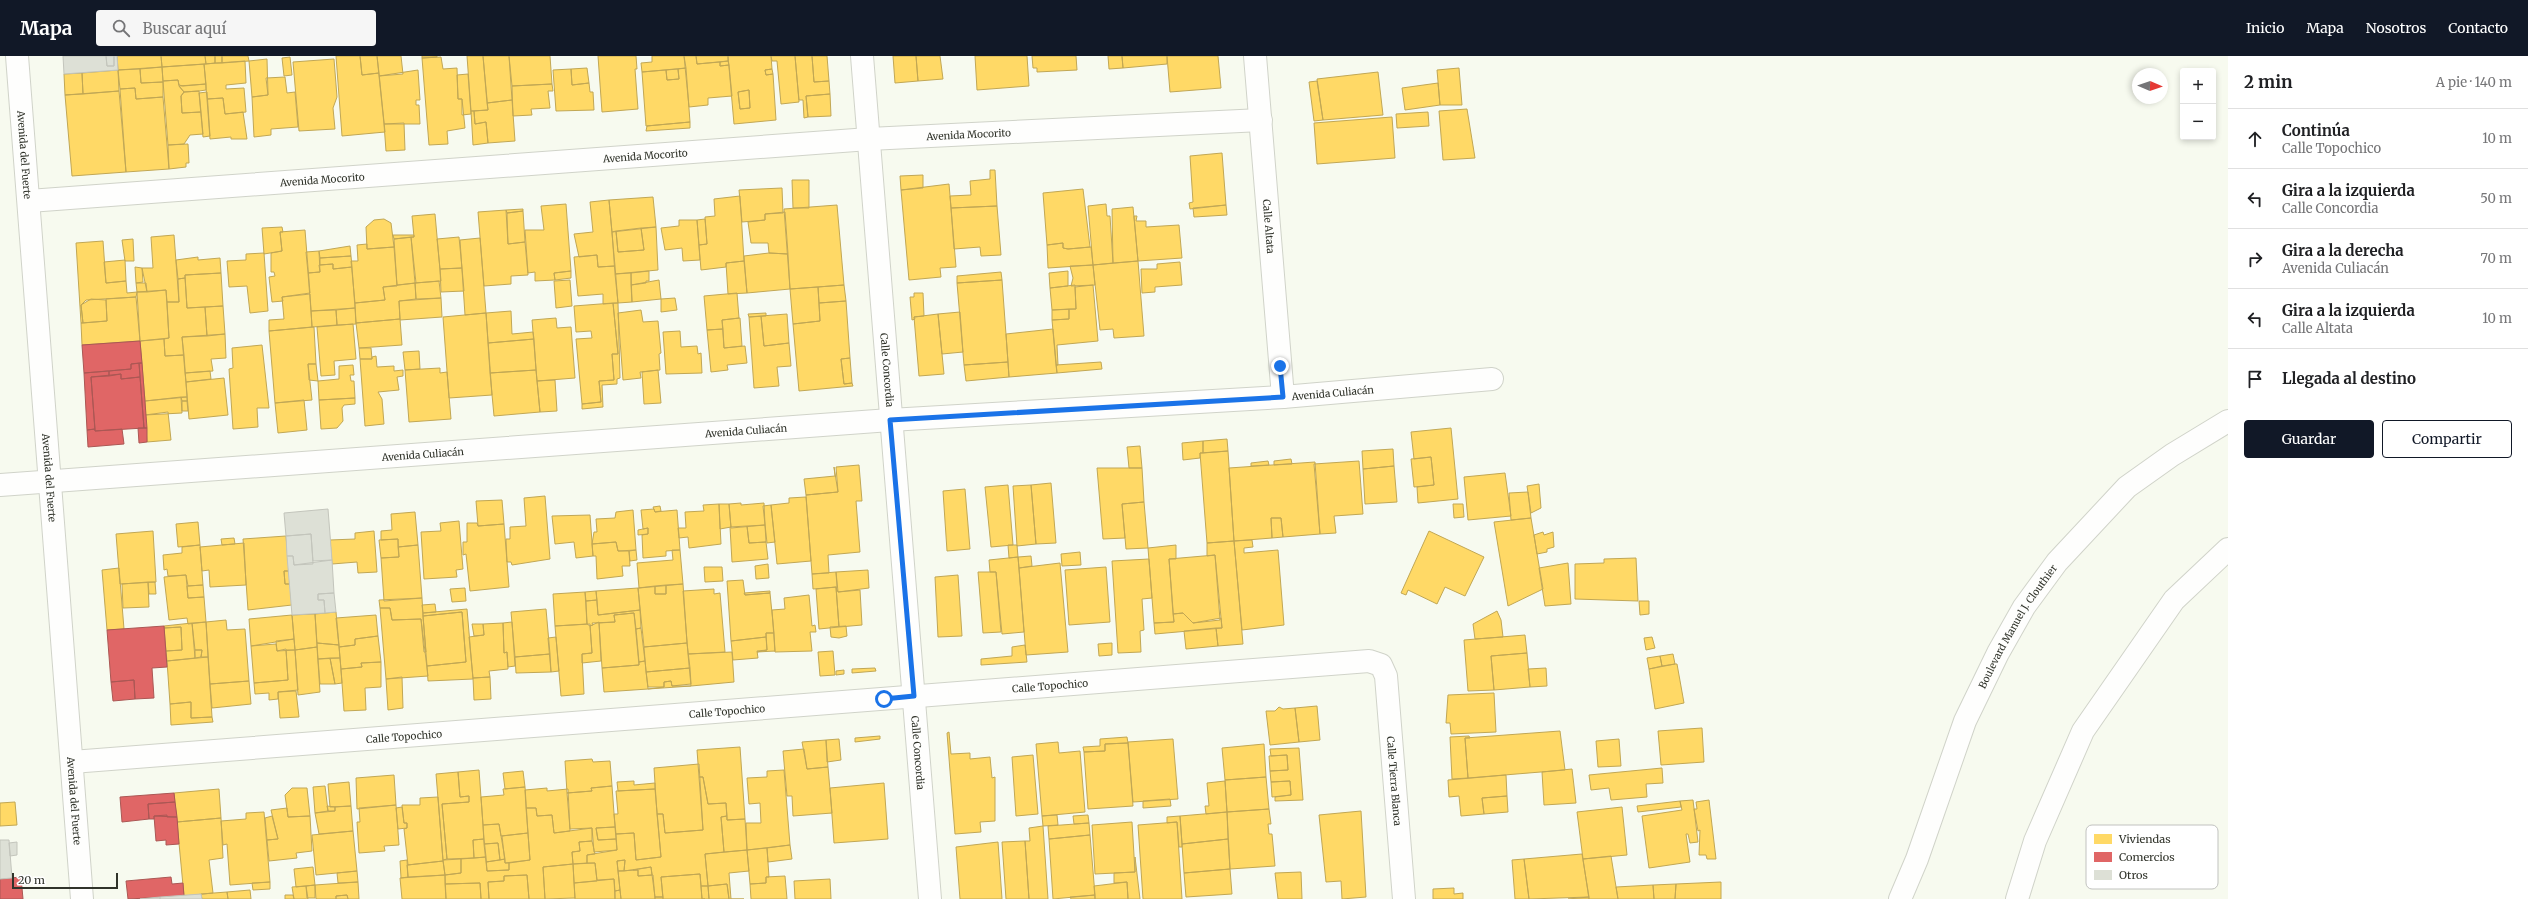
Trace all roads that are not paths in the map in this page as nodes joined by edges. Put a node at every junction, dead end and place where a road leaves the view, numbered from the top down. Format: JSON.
{"nodes":[{"id":1,"x":17,"y":56,"type":"edge"},
{"id":2,"x":862,"y":56,"type":"edge"},
{"id":3,"x":1255,"y":56,"type":"edge"},
{"id":4,"x":1261,"y":120,"type":"junction"},
{"id":5,"x":869,"y":139,"type":"junction"},
{"id":6,"x":29,"y":201,"type":"junction"},
{"id":7,"x":1492,"y":379,"type":"dead end"},
{"id":8,"x":1283,"y":397,"type":"junction"},
{"id":9,"x":890,"y":420,"type":"junction"},
{"id":10,"x":2228,"y":421,"type":"edge"},
{"id":11,"x":48,"y":481,"type":"junction"},
{"id":12,"x":0,"y":485,"type":"edge"},
{"id":13,"x":2228,"y":549,"type":"edge"},
{"id":14,"x":1381,"y":665,"type":"joint"},
{"id":15,"x":914,"y":696,"type":"junction"},
{"id":16,"x":72,"y":762,"type":"junction"},
{"id":17,"x":82,"y":899,"type":"edge"},
{"id":18,"x":930,"y":899,"type":"edge"},
{"id":19,"x":1404,"y":899,"type":"edge"},
{"id":20,"x":1900,"y":899,"type":"edge"},
{"id":21,"x":2017,"y":899,"type":"edge"}],
"edges":[{"from":1,"to":6,"type":"street","name":"Avenida del Fuerte"},
{"from":2,"to":5,"type":"street","name":"Calle Concordia"},
{"from":3,"to":4,"type":"street","name":"Calle Altata"},
{"from":4,"to":5,"type":"street","name":"Avenida Mocorito"},
{"from":4,"to":8,"type":"street","name":"Calle Altata"},
{"from":5,"to":6,"type":"street","name":"Avenida Mocorito"},
{"from":5,"to":9,"type":"street","name":"Calle Concordia"},
{"from":6,"to":11,"type":"street","name":"Avenida del Fuerte"},
{"from":7,"to":8,"type":"street","name":"Avenida Culiacán"},
{"from":8,"to":9,"type":"street","name":"Avenida Culiacán"},
{"from":9,"to":11,"type":"street","name":"Avenida Culiacán"},
{"from":9,"to":15,"type":"street","name":"Calle Concordia"},
{"from":10,"to":20,"type":"street","name":"Boulevard Manuel J. Clouthier"},
{"from":11,"to":12,"type":"street","name":"Avenida Culiacán"},
{"from":11,"to":16,"type":"street","name":"Avenida del Fuerte"},
{"from":13,"to":21,"type":"street"},
{"from":14,"to":15,"type":"street","name":"Calle Topochico"},
{"from":14,"to":19,"type":"street","name":"Calle Tierra Blanca"},
{"from":15,"to":16,"type":"street","name":"Calle Topochico"},
{"from":15,"to":18,"type":"street","name":"Calle Concordia"},
{"from":16,"to":17,"type":"street","name":"Avenida del Fuerte"}]}
